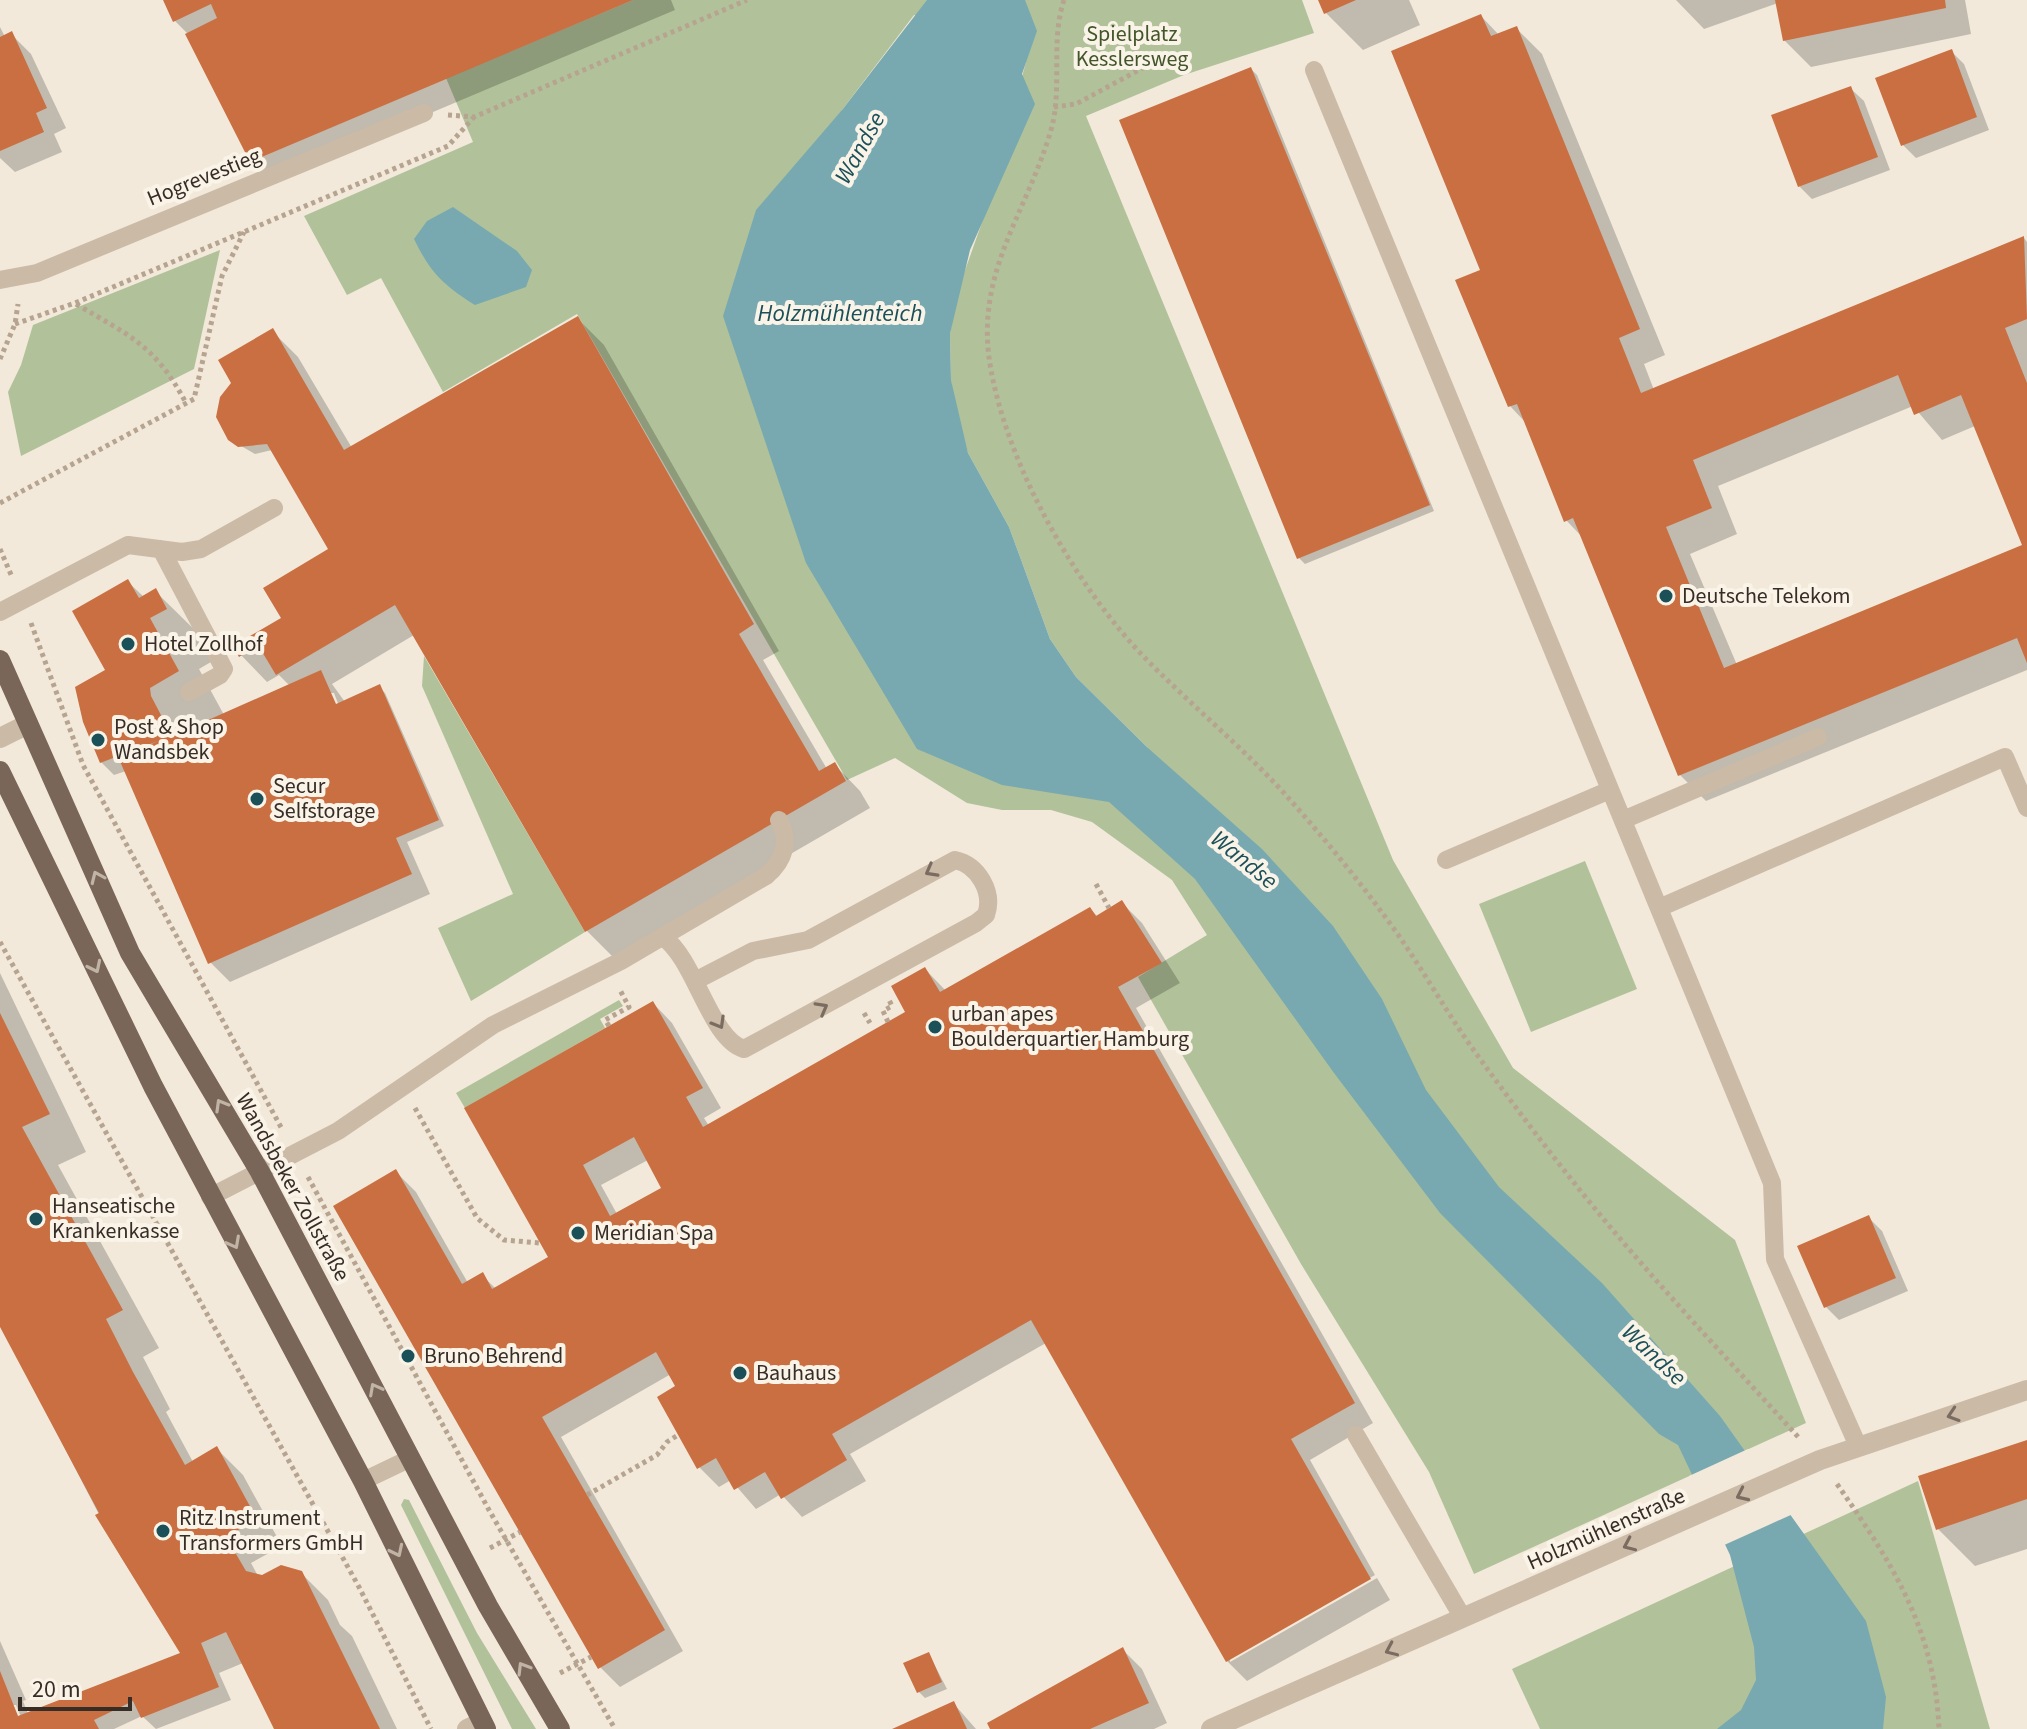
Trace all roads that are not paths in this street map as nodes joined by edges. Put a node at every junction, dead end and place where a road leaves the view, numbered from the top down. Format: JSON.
{"nodes":[{"id":1,"x":1314,"y":70,"type":"dead end"},
{"id":2,"x":424,"y":113,"type":"dead end"},
{"id":3,"x":0,"y":280,"type":"edge"},
{"id":4,"x":274,"y":508,"type":"dead end"},
{"id":5,"x":161,"y":549,"type":"junction"},
{"id":6,"x":0,"y":612,"type":"edge"},
{"id":7,"x":0,"y":660,"type":"edge"},
{"id":8,"x":189,"y":692,"type":"dead end"},
{"id":9,"x":28,"y":724,"type":"junction"},
{"id":10,"x":1818,"y":737,"type":"dead end"},
{"id":11,"x":0,"y":738,"type":"edge"},
{"id":12,"x":0,"y":771,"type":"edge"},
{"id":13,"x":1610,"y":790,"type":"junction"},
{"id":14,"x":2027,"y":808,"type":"edge"},
{"id":15,"x":779,"y":820,"type":"dead end"},
{"id":16,"x":1623,"y":820,"type":"junction"},
{"id":17,"x":1446,"y":860,"type":"dead end"},
{"id":18,"x":1659,"y":908,"type":"junction"},
{"id":19,"x":663,"y":937,"type":"junction"},
{"id":20,"x":695,"y":981,"type":"junction"},
{"id":21,"x":260,"y":1172,"type":"junction"},
{"id":22,"x":210,"y":1197,"type":"junction"},
{"id":23,"x":2027,"y":1390,"type":"edge"},
{"id":24,"x":1356,"y":1435,"type":"dead end"},
{"id":25,"x":1858,"y":1446,"type":"junction"},
{"id":26,"x":411,"y":1458,"type":"junction"},
{"id":27,"x":363,"y":1481,"type":"junction"},
{"id":28,"x":1463,"y":1618,"type":"junction"},
{"id":29,"x":478,"y":1727,"type":"edge"},
{"id":30,"x":560,"y":1729,"type":"edge"},
{"id":31,"x":1211,"y":1729,"type":"edge"}],
"edges":[{"from":1,"to":13,"type":"lane"},
{"from":2,"to":3,"type":"lane","name":"Hogrevestieg"},
{"from":4,"to":5,"type":"lane"},
{"from":5,"to":6,"type":"lane"},
{"from":5,"to":8,"type":"lane"},
{"from":7,"to":9,"type":"main road","name":"Wandsbeker Zollstraße"},
{"from":9,"to":11,"type":"street"},
{"from":21,"to":9,"type":"main road","name":"Wandsbeker Zollstraße","one_way":true},
{"from":10,"to":16,"type":"lane"},
{"from":12,"to":22,"type":"main road","one_way":true},
{"from":13,"to":16,"type":"lane"},
{"from":13,"to":17,"type":"lane"},
{"from":14,"to":18,"type":"lane"},
{"from":15,"to":19,"type":"lane"},
{"from":16,"to":18,"type":"lane"},
{"from":18,"to":25,"type":"lane"},
{"from":19,"to":20,"type":"lane"},
{"from":19,"to":21,"type":"lane"},
{"from":20,"to":20,"type":"lane","one_way":true},
{"from":21,"to":22,"type":"lane"},
{"from":26,"to":21,"type":"main road","name":"Wandsbeker Zollstraße","one_way":true},
{"from":22,"to":27,"type":"main road","one_way":true},
{"from":23,"to":25,"type":"street","name":"Holzmühlenstraße","one_way":true},
{"from":24,"to":28,"type":"lane"},
{"from":25,"to":28,"type":"street","name":"Holzmühlenstraße","one_way":true},
{"from":26,"to":27,"type":"lane"},
{"from":30,"to":26,"type":"main road","name":"Wandsbeker Zollstraße","one_way":true},
{"from":27,"to":29,"type":"main road","one_way":true},
{"from":28,"to":31,"type":"street","name":"Holzmühlenstraße","one_way":true}]}
